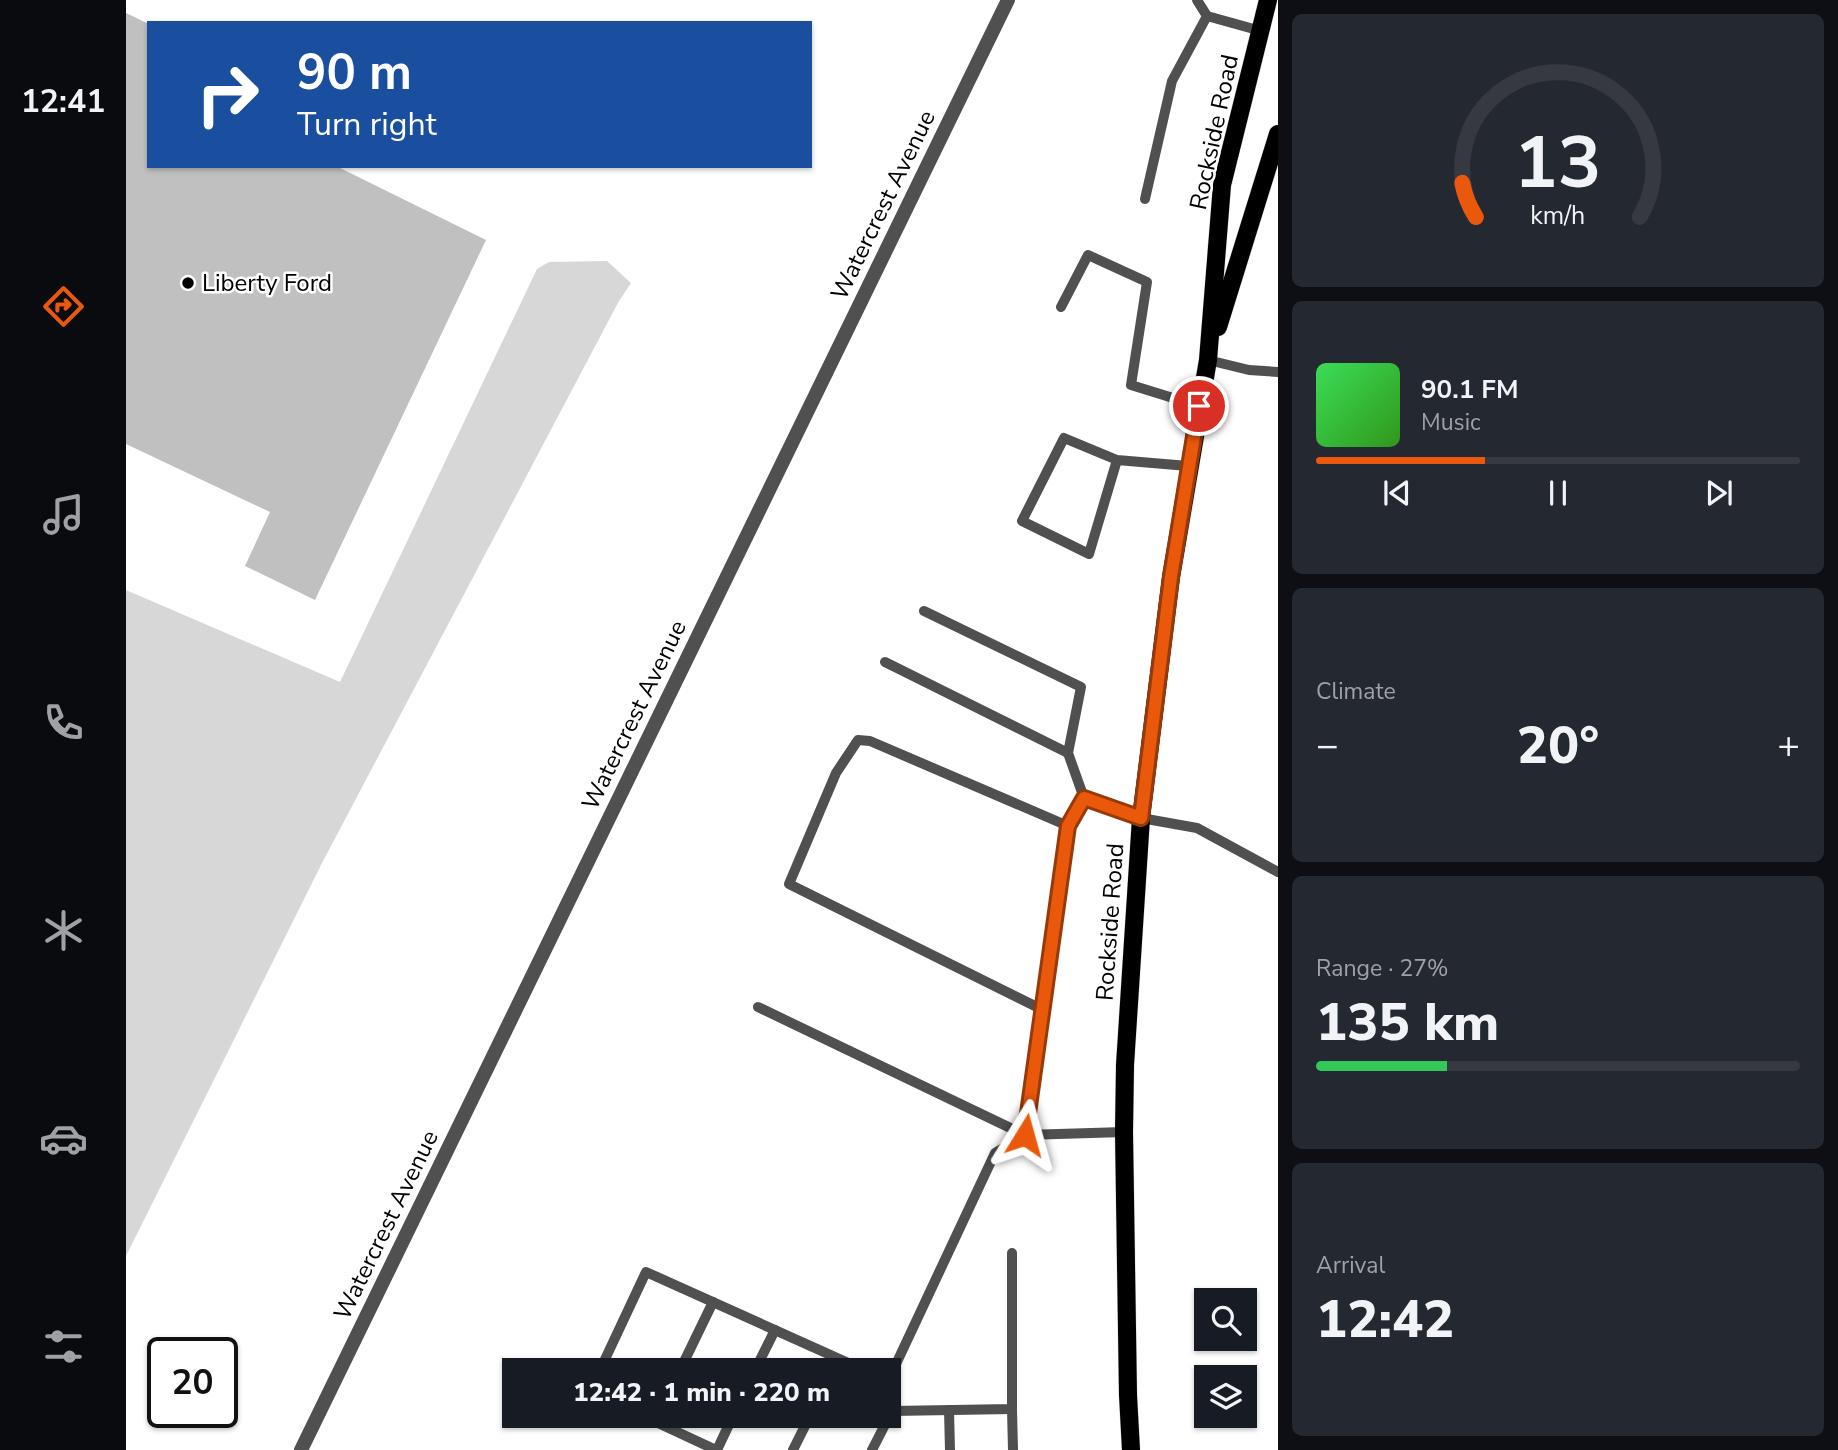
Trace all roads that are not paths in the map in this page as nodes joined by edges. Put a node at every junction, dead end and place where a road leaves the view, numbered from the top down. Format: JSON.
{"nodes":[{"id":1,"x":1008,"y":0,"type":"edge"},
{"id":2,"x":1197,"y":0,"type":"edge"},
{"id":3,"x":1268,"y":0,"type":"edge"},
{"id":4,"x":1207,"y":16,"type":"junction"},
{"id":5,"x":1261,"y":31,"type":"junction"},
{"id":6,"x":1278,"y":134,"type":"edge"},
{"id":7,"x":1145,"y":199,"type":"dead end"},
{"id":8,"x":1060,"y":307,"type":"dead end"},
{"id":9,"x":1208,"y":360,"type":"junction"},
{"id":10,"x":1278,"y":372,"type":"edge"},
{"id":11,"x":1199,"y":406,"type":"junction"},
{"id":12,"x":1117,"y":460,"type":"junction"},
{"id":13,"x":1188,"y":467,"type":"junction"},
{"id":14,"x":924,"y":611,"type":"dead end"},
{"id":15,"x":885,"y":662,"type":"dead end"},
{"id":16,"x":1068,"y":753,"type":"junction"},
{"id":17,"x":1084,"y":798,"type":"junction"},
{"id":18,"x":1141,"y":818,"type":"junction"},
{"id":19,"x":1068,"y":826,"type":"junction"},
{"id":20,"x":1278,"y":872,"type":"edge"},
{"id":21,"x":758,"y":1007,"type":"dead end"},
{"id":22,"x":1043,"y":1010,"type":"junction"},
{"id":23,"x":1124,"y":1132,"type":"junction"},
{"id":24,"x":1025,"y":1135,"type":"junction"},
{"id":25,"x":1012,"y":1253,"type":"dead end"},
{"id":26,"x":713,"y":1302,"type":"junction"},
{"id":27,"x":775,"y":1330,"type":"junction"},
{"id":28,"x":606,"y":1358,"type":"edge"},
{"id":29,"x":686,"y":1358,"type":"edge"},
{"id":30,"x":761,"y":1358,"type":"edge"},
{"id":31,"x":836,"y":1358,"type":"edge"},
{"id":32,"x":899,"y":1358,"type":"edge"},
{"id":33,"x":1012,"y":1409,"type":"junction"},
{"id":34,"x":949,"y":1410,"type":"junction"},
{"id":35,"x":901,"y":1411,"type":"edge"},
{"id":36,"x":674,"y":1428,"type":"edge"},
{"id":37,"x":727,"y":1428,"type":"edge"},
{"id":38,"x":804,"y":1428,"type":"edge"},
{"id":39,"x":883,"y":1428,"type":"edge"},
{"id":40,"x":301,"y":1450,"type":"edge"},
{"id":41,"x":717,"y":1450,"type":"edge"},
{"id":42,"x":793,"y":1450,"type":"edge"},
{"id":43,"x":872,"y":1450,"type":"edge"},
{"id":44,"x":950,"y":1450,"type":"edge"},
{"id":45,"x":1013,"y":1450,"type":"edge"},
{"id":46,"x":1131,"y":1450,"type":"edge"}],
"edges":[{"from":1,"to":40,"type":"street","name":"Watercrest Avenue"},
{"from":2,"to":4,"type":"lane"},
{"from":3,"to":5,"type":"main road","name":"Rockside Road"},
{"from":4,"to":5,"type":"lane"},
{"from":4,"to":7,"type":"lane"},
{"from":5,"to":9,"type":"main road","name":"Rockside Road"},
{"from":6,"to":9,"type":"main road","name":"Rockside Road"},
{"from":8,"to":11,"type":"lane"},
{"from":9,"to":10,"type":"lane"},
{"from":9,"to":11,"type":"main road","name":"Rockside Road"},
{"from":11,"to":13,"type":"main road","name":"Rockside Road"},
{"from":12,"to":12,"type":"lane"},
{"from":12,"to":13,"type":"lane"},
{"from":13,"to":18,"type":"main road","name":"Rockside Road"},
{"from":14,"to":16,"type":"lane"},
{"from":15,"to":16,"type":"lane"},
{"from":16,"to":17,"type":"lane"},
{"from":17,"to":18,"type":"lane"},
{"from":17,"to":19,"type":"lane"},
{"from":18,"to":20,"type":"lane"},
{"from":18,"to":23,"type":"main road","name":"Rockside Road"},
{"from":19,"to":22,"type":"lane"},
{"from":19,"to":22,"type":"lane"},
{"from":21,"to":24,"type":"lane"},
{"from":22,"to":24,"type":"lane"},
{"from":23,"to":24,"type":"lane"},
{"from":23,"to":46,"type":"main road","name":"Rockside Road"},
{"from":24,"to":32,"type":"lane"},
{"from":25,"to":33,"type":"lane"},
{"from":26,"to":27,"type":"lane"},
{"from":26,"to":28,"type":"lane"},
{"from":26,"to":29,"type":"lane"},
{"from":27,"to":30,"type":"lane"},
{"from":27,"to":31,"type":"lane"},
{"from":33,"to":34,"type":"lane"},
{"from":33,"to":45,"type":"lane"},
{"from":34,"to":35,"type":"lane"},
{"from":34,"to":44,"type":"lane"},
{"from":36,"to":41,"type":"lane"},
{"from":37,"to":41,"type":"lane"},
{"from":38,"to":42,"type":"lane"},
{"from":39,"to":43,"type":"lane"}]}
